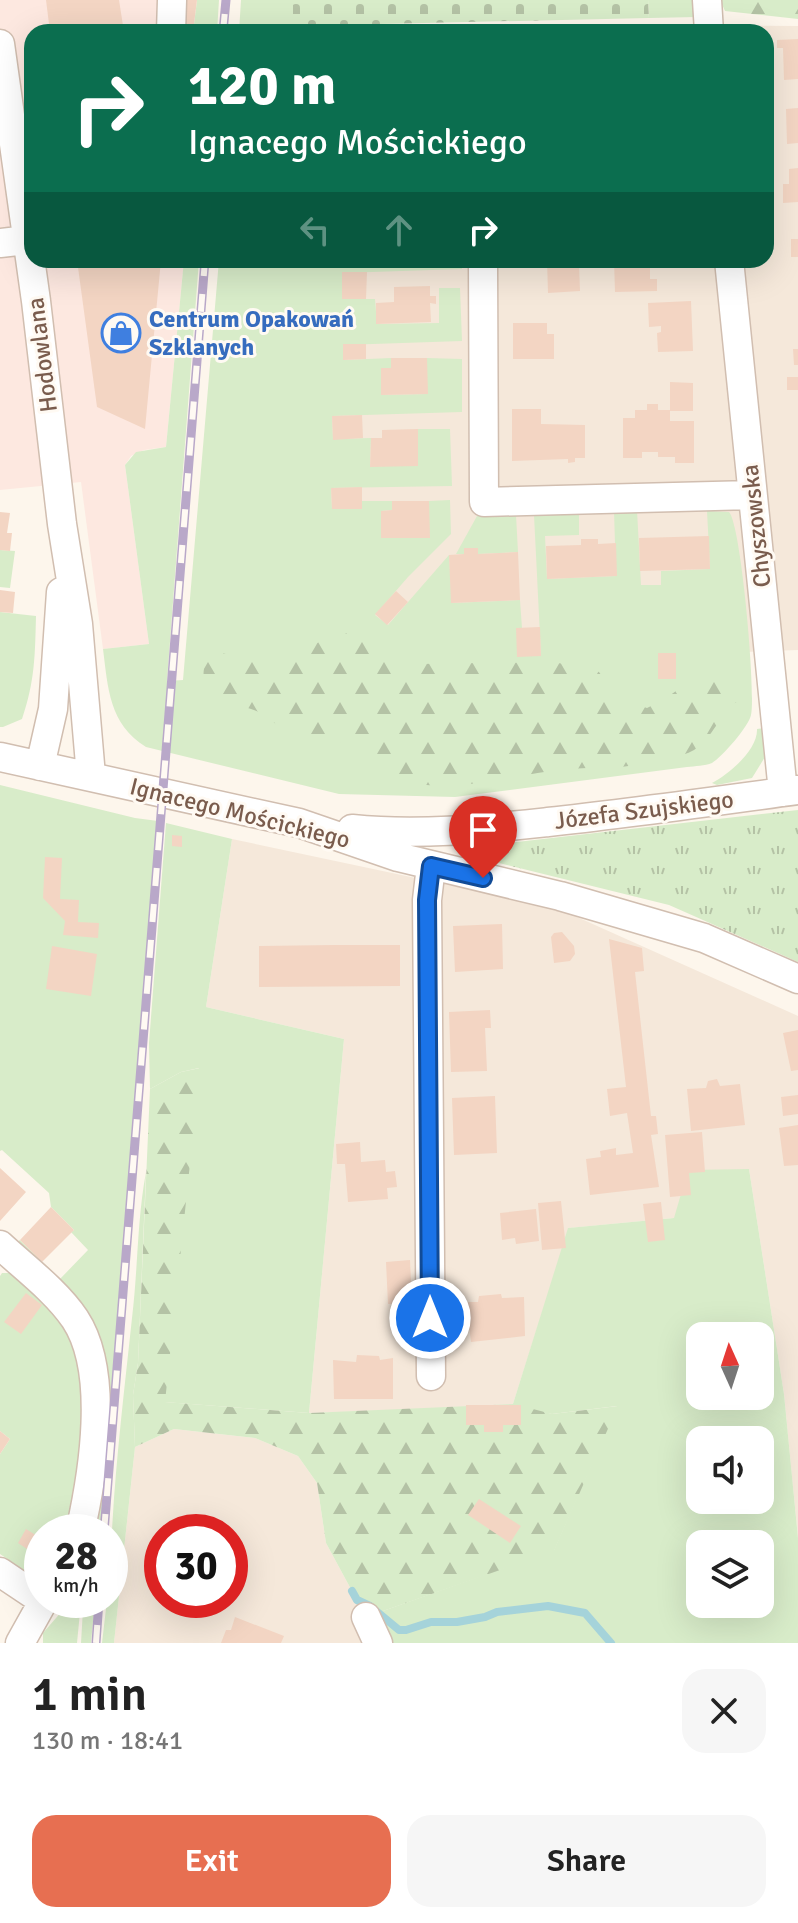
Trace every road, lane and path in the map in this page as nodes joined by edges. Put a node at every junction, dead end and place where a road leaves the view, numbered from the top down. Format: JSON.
{"nodes":[{"id":1,"x":172,"y":0,"type":"edge"},
{"id":2,"x":707,"y":0,"type":"edge"},
{"id":3,"x":171,"y":24,"type":"edge"},
{"id":4,"x":708,"y":24,"type":"edge"},
{"id":5,"x":0,"y":44,"type":"edge"},
{"id":6,"x":20,"y":108,"type":"edge"},
{"id":7,"x":14,"y":242,"type":"edge"},
{"id":8,"x":483,"y":268,"type":"edge"},
{"id":9,"x":730,"y":268,"type":"edge"},
{"id":10,"x":752,"y":495,"type":"junction"},
{"id":11,"x":62,"y":524,"type":"junction"},
{"id":12,"x":0,"y":757,"type":"edge"},
{"id":13,"x":40,"y":766,"type":"junction"},
{"id":14,"x":91,"y":776,"type":"junction"},
{"id":15,"x":790,"y":791,"type":"edge"},
{"id":16,"x":299,"y":823,"type":"junction"},
{"id":17,"x":431,"y":866,"type":"junction"},
{"id":18,"x":798,"y":979,"type":"edge"},
{"id":19,"x":0,"y":1245,"type":"edge"},
{"id":20,"x":431,"y":1376,"type":"dead end"},
{"id":21,"x":83,"y":1514,"type":"edge"},
{"id":22,"x":0,"y":1572,"type":"edge"},
{"id":23,"x":24,"y":1587,"type":"edge"},
{"id":24,"x":34,"y":1618,"type":"edge"},
{"id":25,"x":20,"y":1643,"type":"edge"}],
"edges":[{"from":1,"to":3,"type":"street"},
{"from":2,"to":4,"type":"street"},
{"from":5,"to":6,"type":"street","name":"Hodowlana"},
{"from":6,"to":7,"type":"street","name":"Hodowlana"},
{"from":7,"to":11,"type":"street","name":"Hodowlana"},
{"from":8,"to":10,"type":"street"},
{"from":9,"to":10,"type":"street","name":"Chyszowska"},
{"from":10,"to":15,"type":"street","name":"Chyszowska"},
{"from":11,"to":13,"type":"street","name":"Hodowlana"},
{"from":11,"to":14,"type":"street","name":"Hodowlana"},
{"from":12,"to":13,"type":"street","name":"Ignacego Mościckiego"},
{"from":13,"to":14,"type":"street","name":"Ignacego Mościckiego"},
{"from":14,"to":16,"type":"street","name":"Ignacego Mościckiego"},
{"from":15,"to":16,"type":"street","name":"Józefa Szujskiego"},
{"from":16,"to":17,"type":"street","name":"Ignacego Mościckiego"},
{"from":17,"to":18,"type":"street","name":"Ignacego Mościckiego"},
{"from":17,"to":20,"type":"street"},
{"from":19,"to":21,"type":"street"},
{"from":22,"to":23,"type":"street"},
{"from":24,"to":25,"type":"street"}]}
